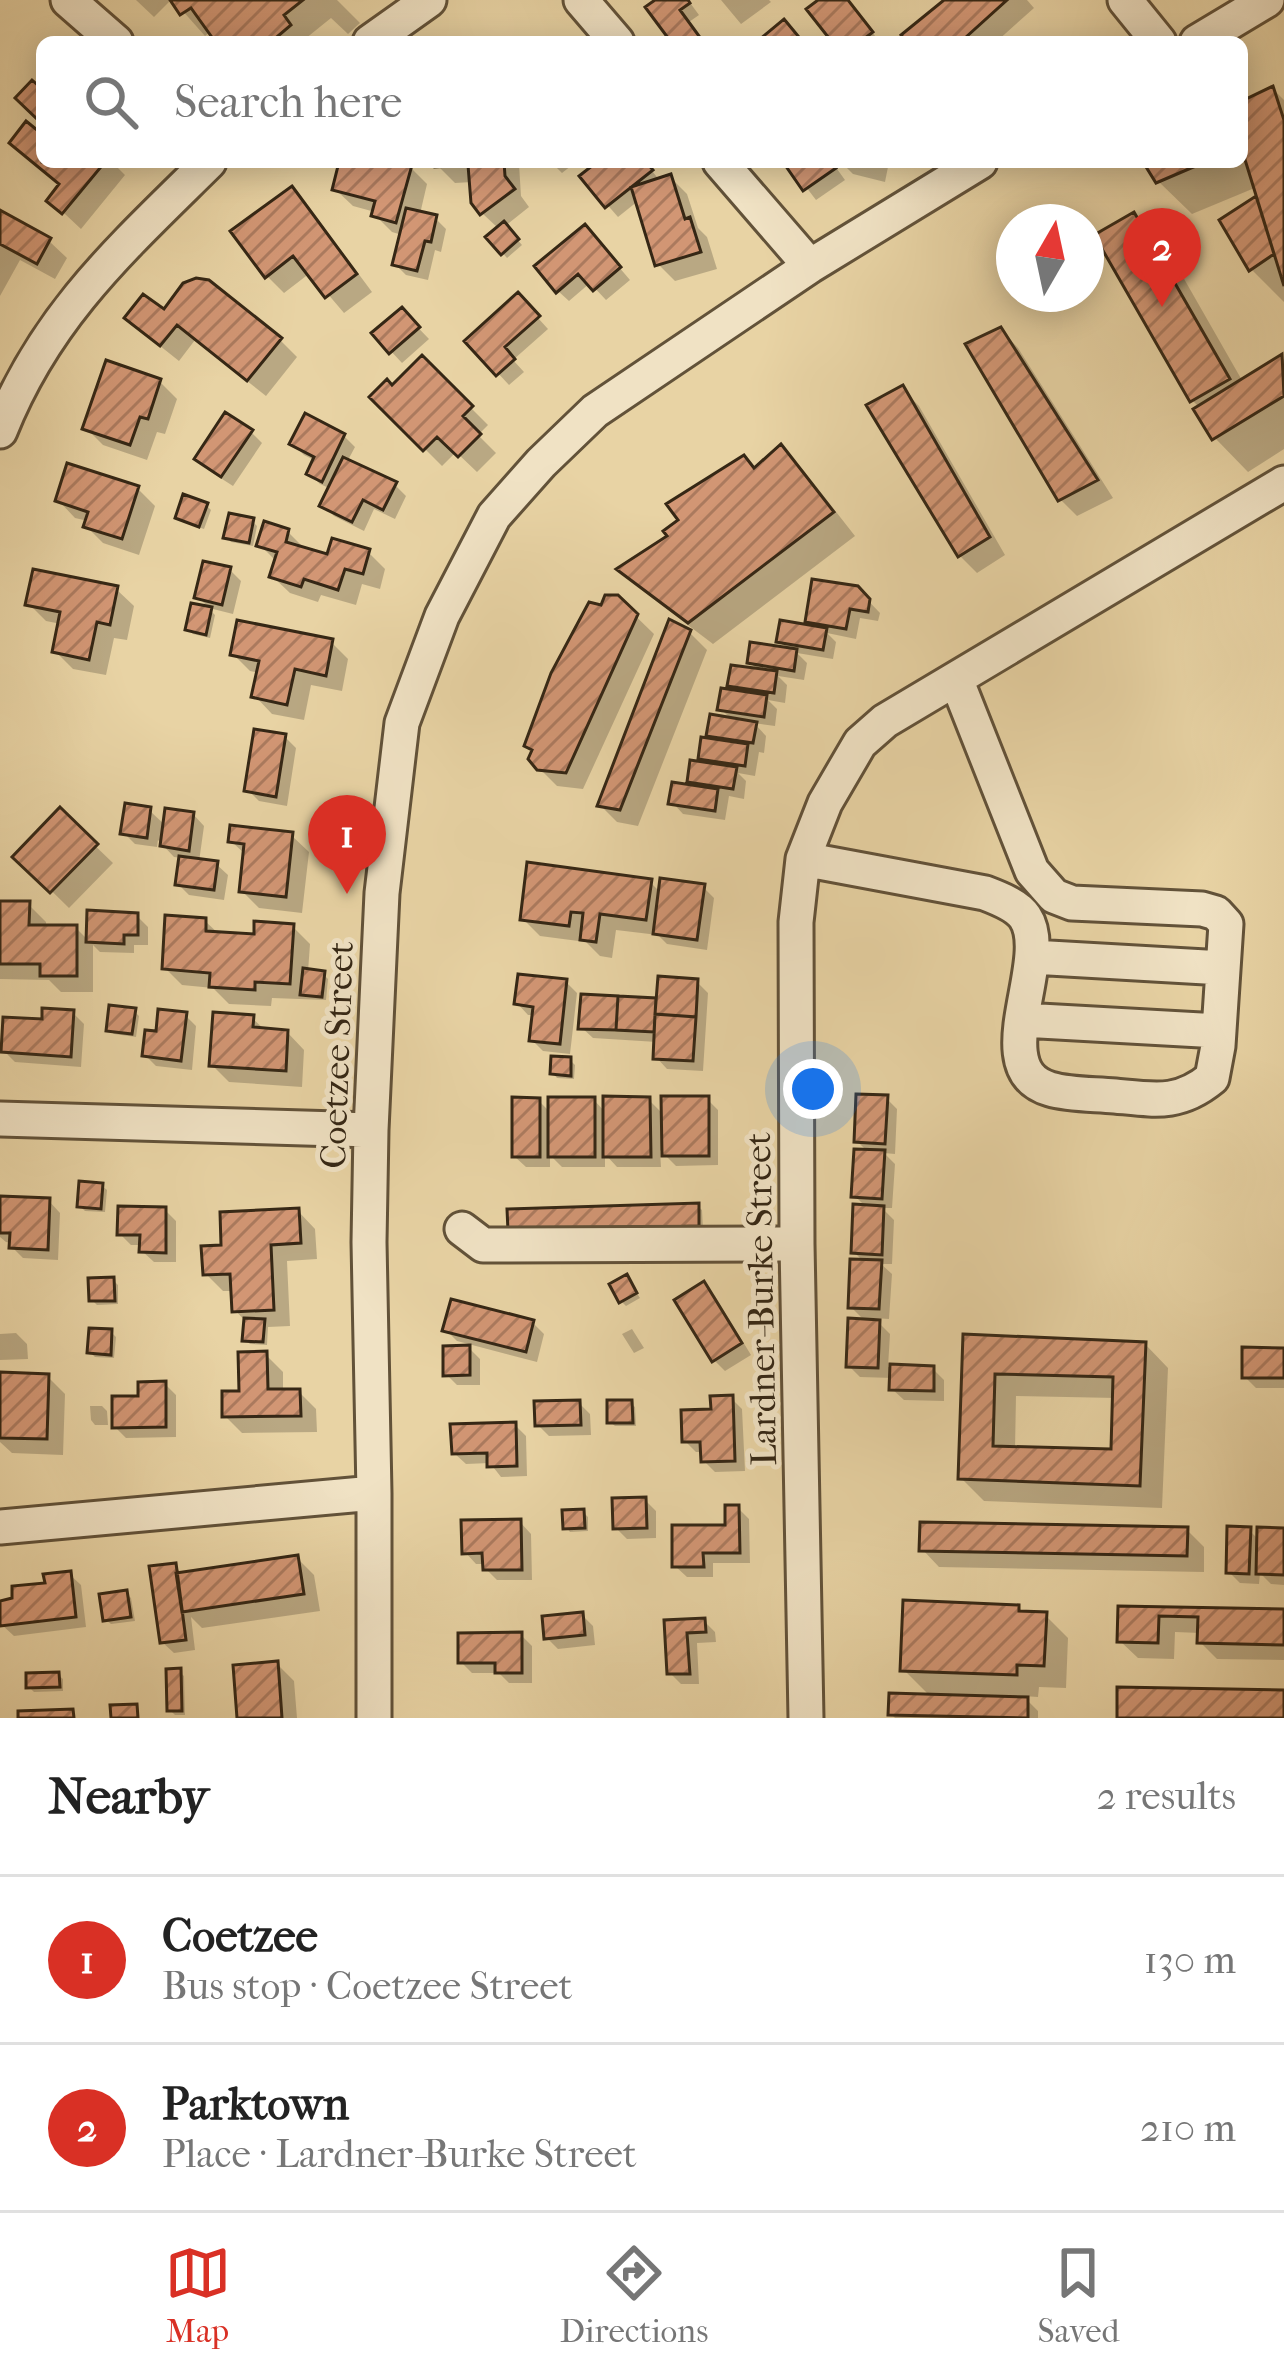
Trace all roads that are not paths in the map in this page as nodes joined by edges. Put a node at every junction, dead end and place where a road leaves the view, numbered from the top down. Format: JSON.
{"nodes":[{"id":1,"x":68,"y":0,"type":"edge"},
{"id":2,"x":429,"y":0,"type":"edge"},
{"id":3,"x":581,"y":0,"type":"edge"},
{"id":4,"x":1125,"y":0,"type":"edge"},
{"id":5,"x":1267,"y":0,"type":"edge"},
{"id":6,"x":109,"y":36,"type":"edge"},
{"id":7,"x":378,"y":36,"type":"edge"},
{"id":8,"x":612,"y":36,"type":"edge"},
{"id":9,"x":1154,"y":36,"type":"edge"},
{"id":10,"x":1207,"y":36,"type":"edge"},
{"id":11,"x":203,"y":168,"type":"edge"},
{"id":12,"x":726,"y":168,"type":"edge"},
{"id":13,"x":970,"y":168,"type":"edge"},
{"id":14,"x":810,"y":266,"type":"junction"},
{"id":15,"x":6,"y":395,"type":"edge"},
{"id":16,"x":0,"y":431,"type":"edge"},
{"id":17,"x":1284,"y":483,"type":"edge"},
{"id":18,"x":956,"y":679,"type":"junction"},
{"id":19,"x":803,"y":859,"type":"junction"},
{"id":20,"x":1032,"y":957,"type":"junction"},
{"id":21,"x":1223,"y":968,"type":"junction"},
{"id":22,"x":1022,"y":1020,"type":"junction"},
{"id":23,"x":1219,"y":1031,"type":"junction"},
{"id":24,"x":0,"y":1119,"type":"edge"},
{"id":25,"x":371,"y":1130,"type":"junction"},
{"id":26,"x":462,"y":1229,"type":"dead end"},
{"id":27,"x":797,"y":1244,"type":"junction"},
{"id":28,"x":374,"y":1492,"type":"junction"},
{"id":29,"x":0,"y":1527,"type":"edge"},
{"id":30,"x":374,"y":1718,"type":"edge"},
{"id":31,"x":806,"y":1718,"type":"edge"}],
"edges":[{"from":1,"to":6,"type":"street"},
{"from":2,"to":7,"type":"street"},
{"from":3,"to":8,"type":"street"},
{"from":4,"to":9,"type":"street"},
{"from":5,"to":10,"type":"street"},
{"from":11,"to":15,"type":"street"},
{"from":12,"to":14,"type":"street"},
{"from":13,"to":14,"type":"street","name":"Coetzee Street"},
{"from":14,"to":25,"type":"street","name":"Coetzee Street"},
{"from":15,"to":16,"type":"street"},
{"from":17,"to":18,"type":"street","name":"Lardner-Burke Street"},
{"from":18,"to":19,"type":"street","name":"Lardner-Burke Street"},
{"from":18,"to":21,"type":"street"},
{"from":19,"to":20,"type":"street"},
{"from":19,"to":27,"type":"street","name":"Lardner-Burke Street"},
{"from":20,"to":21,"type":"street"},
{"from":20,"to":22,"type":"street"},
{"from":21,"to":23,"type":"street"},
{"from":22,"to":23,"type":"street"},
{"from":22,"to":23,"type":"street"},
{"from":24,"to":25,"type":"street"},
{"from":25,"to":28,"type":"street","name":"Coetzee Street"},
{"from":26,"to":27,"type":"street"},
{"from":27,"to":31,"type":"street","name":"Lardner-Burke Street"},
{"from":28,"to":29,"type":"street"},
{"from":28,"to":30,"type":"street","name":"Coetzee Street"}]}
